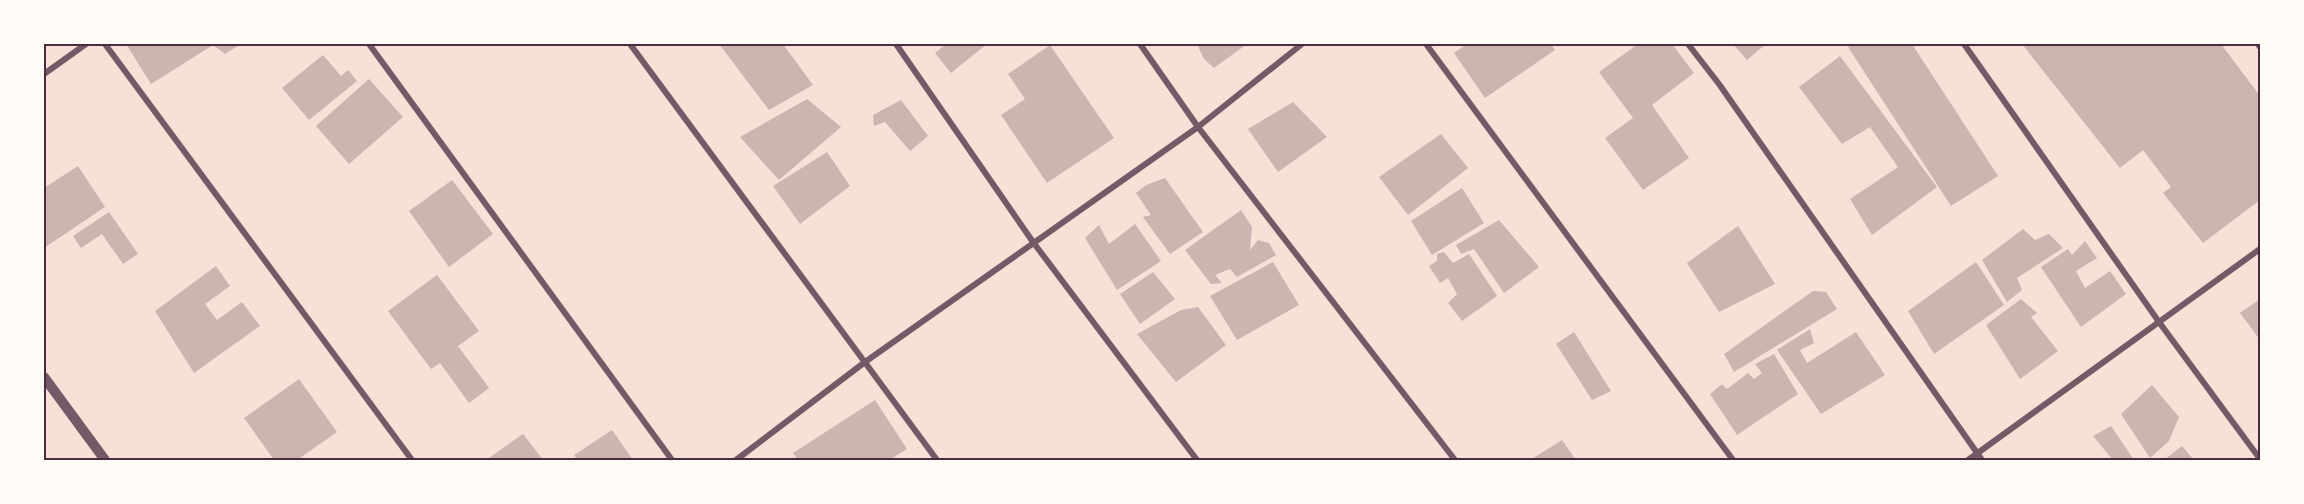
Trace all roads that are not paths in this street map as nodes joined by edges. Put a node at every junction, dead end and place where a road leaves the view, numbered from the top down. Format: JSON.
{"nodes":[{"id":1,"x":86,"y":44,"type":"edge"},
{"id":2,"x":105,"y":44,"type":"edge"},
{"id":3,"x":369,"y":44,"type":"edge"},
{"id":4,"x":630,"y":44,"type":"edge"},
{"id":5,"x":896,"y":44,"type":"edge"},
{"id":6,"x":1140,"y":44,"type":"edge"},
{"id":7,"x":1302,"y":44,"type":"edge"},
{"id":8,"x":1426,"y":44,"type":"edge"},
{"id":9,"x":1688,"y":44,"type":"edge"},
{"id":10,"x":1964,"y":44,"type":"edge"},
{"id":11,"x":44,"y":74,"type":"edge"},
{"id":12,"x":1198,"y":127,"type":"junction"},
{"id":13,"x":1033,"y":242,"type":"junction"},
{"id":14,"x":2260,"y":249,"type":"edge"},
{"id":15,"x":2159,"y":322,"type":"junction"},
{"id":16,"x":865,"y":362,"type":"junction"},
{"id":17,"x":44,"y":377,"type":"edge"},
{"id":18,"x":1977,"y":454,"type":"junction"},
{"id":19,"x":2260,"y":459,"type":"edge"},
{"id":20,"x":105,"y":460,"type":"edge"},
{"id":21,"x":412,"y":460,"type":"edge"},
{"id":22,"x":672,"y":460,"type":"edge"},
{"id":23,"x":736,"y":460,"type":"edge"},
{"id":24,"x":937,"y":460,"type":"edge"},
{"id":25,"x":1197,"y":460,"type":"edge"},
{"id":26,"x":1455,"y":460,"type":"edge"},
{"id":27,"x":1733,"y":460,"type":"edge"},
{"id":28,"x":1968,"y":460,"type":"edge"},
{"id":29,"x":1982,"y":460,"type":"edge"}],
"edges":[{"from":1,"to":11,"type":"street"},
{"from":2,"to":21,"type":"street"},
{"from":3,"to":22,"type":"street"},
{"from":4,"to":16,"type":"street"},
{"from":5,"to":13,"type":"street"},
{"from":6,"to":12,"type":"street"},
{"from":7,"to":12,"type":"street"},
{"from":8,"to":27,"type":"street"},
{"from":9,"to":18,"type":"street"},
{"from":10,"to":15,"type":"street"},
{"from":12,"to":13,"type":"street"},
{"from":12,"to":26,"type":"street"},
{"from":13,"to":16,"type":"street"},
{"from":13,"to":25,"type":"street"},
{"from":14,"to":15,"type":"street"},
{"from":15,"to":18,"type":"street"},
{"from":15,"to":19,"type":"street"},
{"from":16,"to":23,"type":"street"},
{"from":16,"to":24,"type":"street"},
{"from":17,"to":20,"type":"street"},
{"from":18,"to":28,"type":"street"},
{"from":18,"to":29,"type":"street"}]}
